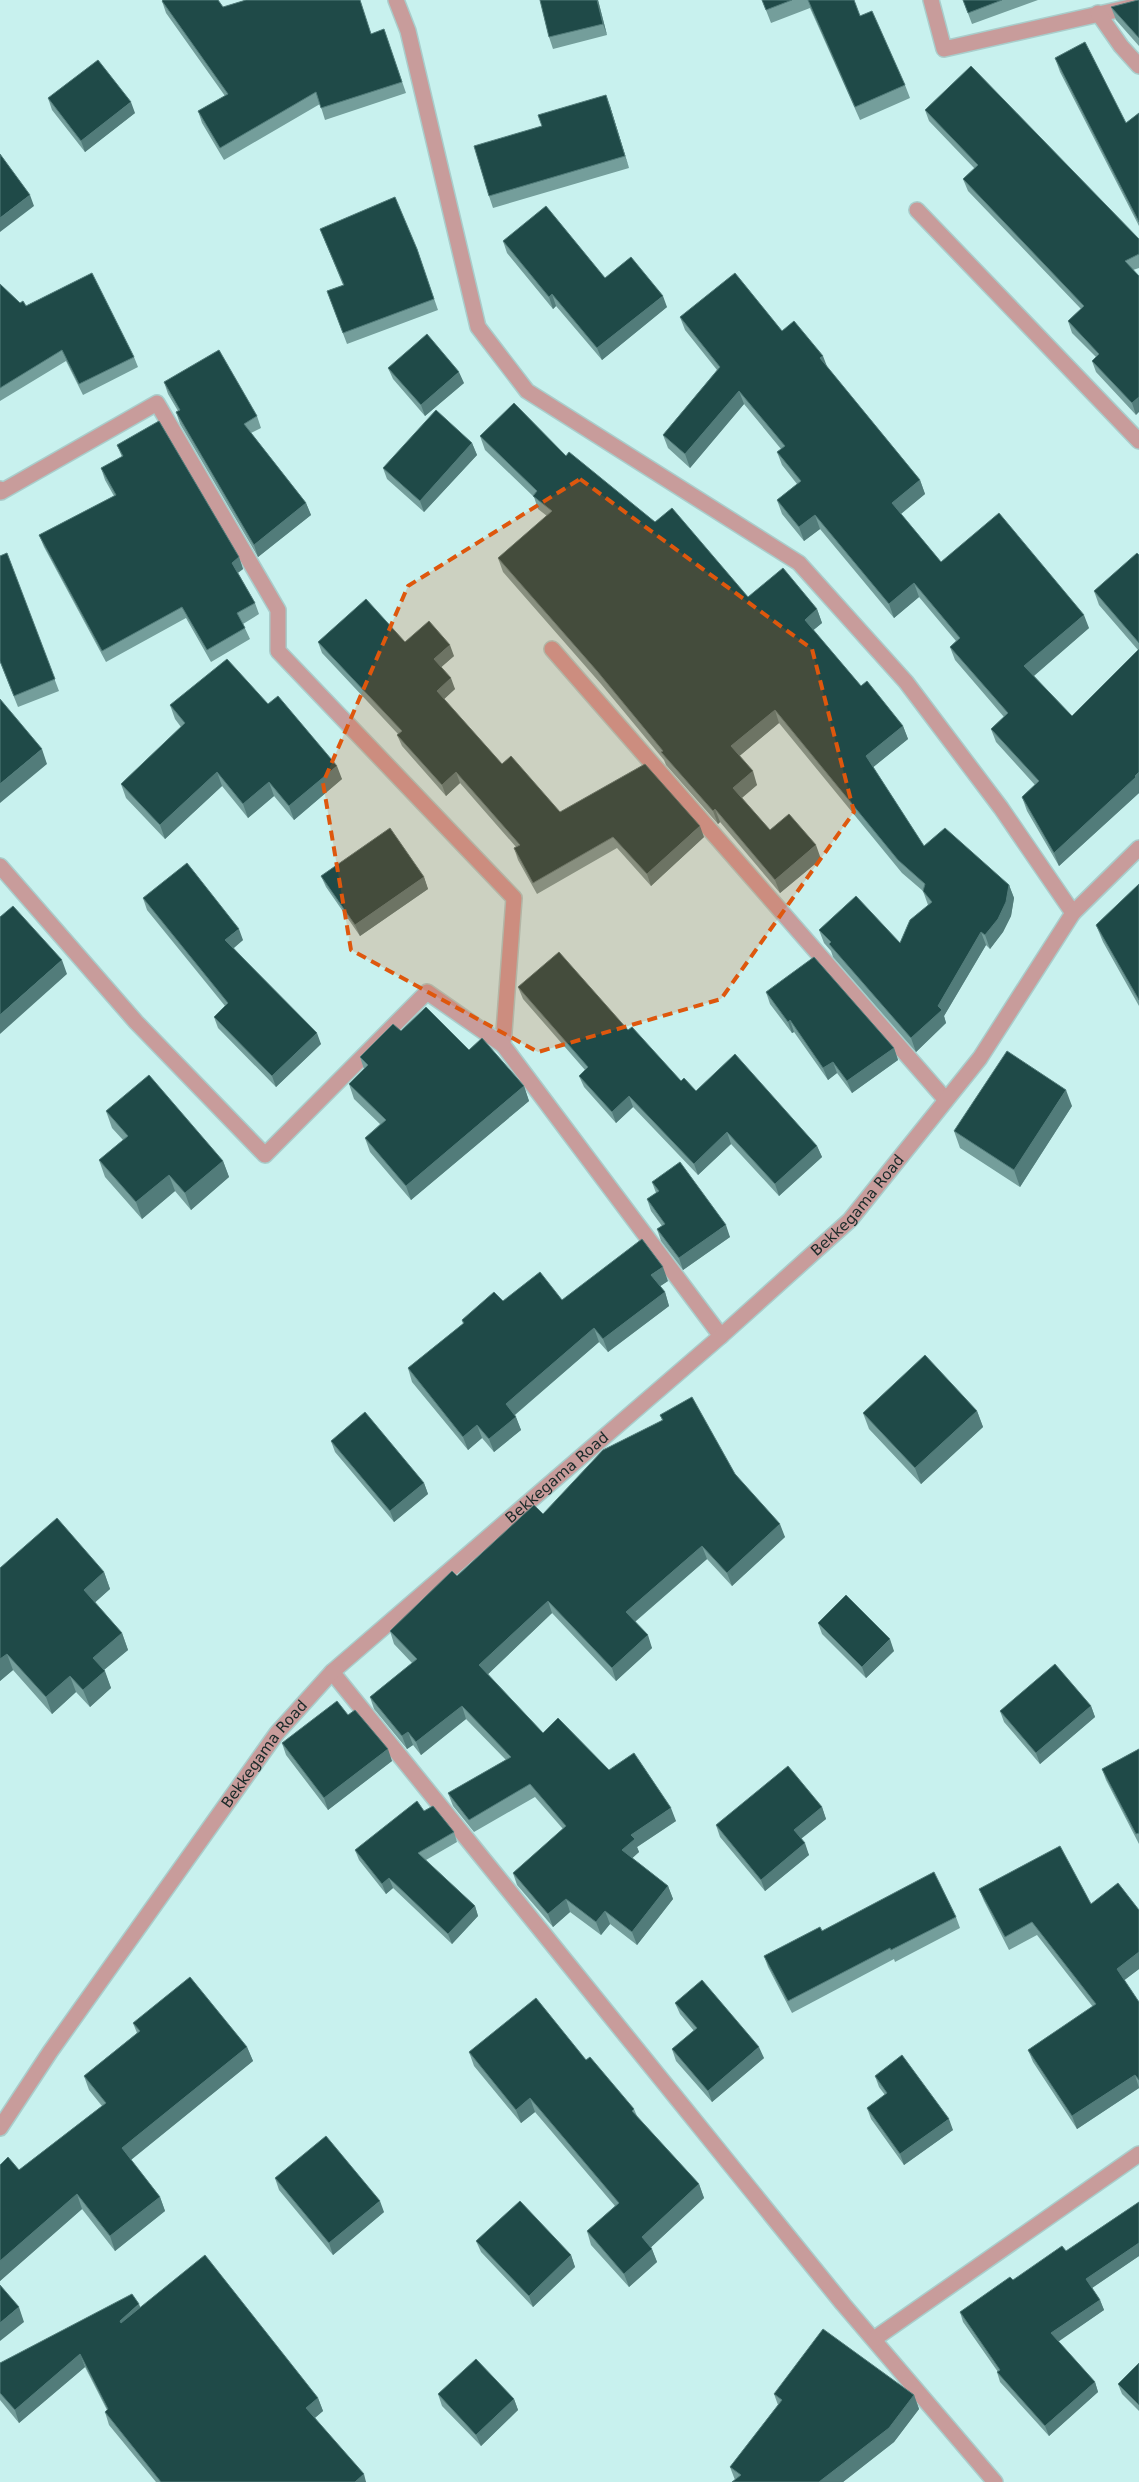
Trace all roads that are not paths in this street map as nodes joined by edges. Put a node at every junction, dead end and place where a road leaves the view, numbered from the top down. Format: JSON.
{"nodes":[{"id":1,"x":396,"y":0,"type":"edge"},
{"id":2,"x":931,"y":0,"type":"edge"},
{"id":3,"x":1139,"y":5,"type":"edge"},
{"id":4,"x":1098,"y":13,"type":"junction"},
{"id":5,"x":1139,"y":66,"type":"edge"},
{"id":6,"x":917,"y":210,"type":"dead end"},
{"id":7,"x":1139,"y":441,"type":"edge"},
{"id":8,"x":0,"y":490,"type":"edge"},
{"id":9,"x":552,"y":649,"type":"dead end"},
{"id":10,"x":1139,"y":848,"type":"edge"},
{"id":11,"x":0,"y":866,"type":"edge"},
{"id":12,"x":1073,"y":913,"type":"junction"},
{"id":13,"x":504,"y":1045,"type":"junction"},
{"id":14,"x":946,"y":1100,"type":"junction"},
{"id":15,"x":721,"y":1336,"type":"junction"},
{"id":16,"x":332,"y":1672,"type":"junction"},
{"id":17,"x":0,"y":2128,"type":"edge"},
{"id":18,"x":1139,"y":2154,"type":"edge"},
{"id":19,"x":874,"y":2339,"type":"junction"},
{"id":20,"x":995,"y":2482,"type":"edge"}],
"edges":[{"from":1,"to":12,"type":"street"},
{"from":2,"to":4,"type":"street"},
{"from":3,"to":4,"type":"street"},
{"from":4,"to":5,"type":"street"},
{"from":6,"to":7,"type":"street"},
{"from":8,"to":13,"type":"street"},
{"from":9,"to":14,"type":"street"},
{"from":10,"to":12,"type":"street","name":"Bekkegama Road"},
{"from":11,"to":13,"type":"street"},
{"from":12,"to":14,"type":"street","name":"Bekkegama Road"},
{"from":13,"to":15,"type":"street"},
{"from":14,"to":15,"type":"street","name":"Bekkegama Road"},
{"from":15,"to":16,"type":"street","name":"Bekkegama Road"},
{"from":16,"to":17,"type":"street","name":"Bekkegama Road"},
{"from":16,"to":19,"type":"street"},
{"from":18,"to":19,"type":"street"},
{"from":19,"to":20,"type":"street"}]}
